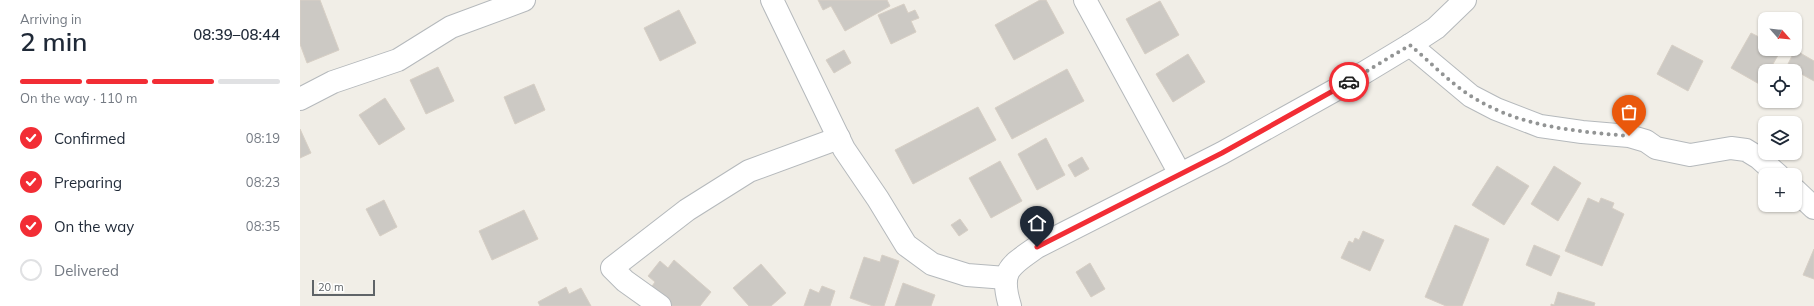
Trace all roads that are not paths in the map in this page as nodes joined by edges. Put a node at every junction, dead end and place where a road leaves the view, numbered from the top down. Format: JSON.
{"nodes":[{"id":1,"x":524,"y":0,"type":"edge"},
{"id":2,"x":772,"y":0,"type":"edge"},
{"id":3,"x":1085,"y":0,"type":"edge"},
{"id":4,"x":1464,"y":0,"type":"edge"},
{"id":5,"x":1410,"y":45,"type":"junction"},
{"id":6,"x":300,"y":99,"type":"edge"},
{"id":7,"x":839,"y":138,"type":"junction"},
{"id":8,"x":1770,"y":168,"type":"edge"},
{"id":9,"x":1180,"y":174,"type":"junction"},
{"id":10,"x":1802,"y":197,"type":"edge"},
{"id":11,"x":1814,"y":208,"type":"edge"},
{"id":12,"x":1006,"y":278,"type":"junction"},
{"id":13,"x":660,"y":306,"type":"edge"},
{"id":14,"x":1010,"y":306,"type":"edge"}],
"edges":[{"from":1,"to":6,"type":"street"},
{"from":2,"to":7,"type":"street"},
{"from":3,"to":9,"type":"street"},
{"from":4,"to":5,"type":"street"},
{"from":5,"to":8,"type":"street"},
{"from":5,"to":9,"type":"street"},
{"from":7,"to":12,"type":"street"},
{"from":7,"to":13,"type":"street"},
{"from":9,"to":12,"type":"street"},
{"from":10,"to":11,"type":"street"},
{"from":12,"to":14,"type":"street"}]}
